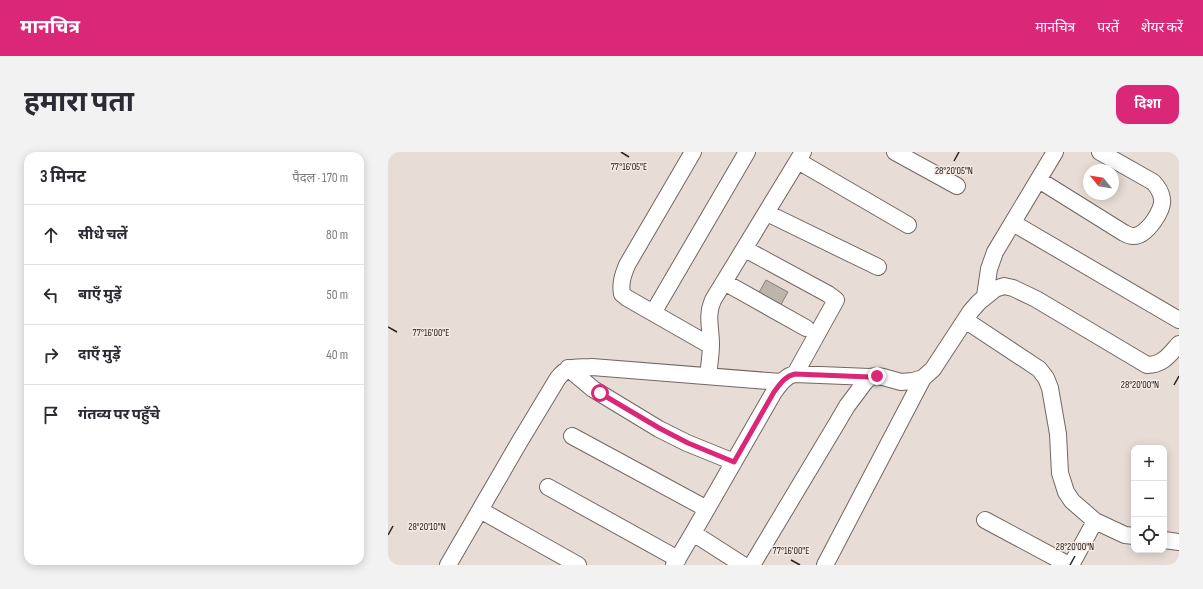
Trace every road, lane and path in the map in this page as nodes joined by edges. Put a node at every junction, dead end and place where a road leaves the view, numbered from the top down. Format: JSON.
{"nodes":[{"id":1,"x":693,"y":152,"type":"edge"},
{"id":2,"x":747,"y":152,"type":"edge"},
{"id":3,"x":895,"y":152,"type":"edge"},
{"id":4,"x":1055,"y":152,"type":"edge"},
{"id":5,"x":1100,"y":152,"type":"edge"},
{"id":6,"x":800,"y":157,"type":"edge"},
{"id":7,"x":1039,"y":180,"type":"junction"},
{"id":8,"x":957,"y":186,"type":"dead end"},
{"id":9,"x":767,"y":213,"type":"junction"},
{"id":10,"x":1013,"y":223,"type":"junction"},
{"id":11,"x":908,"y":225,"type":"dead end"},
{"id":12,"x":745,"y":249,"type":"junction"},
{"id":13,"x":878,"y":267,"type":"dead end"},
{"id":14,"x":724,"y":282,"type":"junction"},
{"id":15,"x":985,"y":296,"type":"junction"},
{"id":16,"x":654,"y":313,"type":"junction"},
{"id":17,"x":965,"y":320,"type":"junction"},
{"id":18,"x":1179,"y":320,"type":"edge"},
{"id":19,"x":806,"y":328,"type":"dead end"},
{"id":20,"x":1179,"y":344,"type":"edge"},
{"id":21,"x":711,"y":346,"type":"junction"},
{"id":22,"x":568,"y":368,"type":"junction"},
{"id":23,"x":795,"y":374,"type":"junction"},
{"id":24,"x":708,"y":376,"type":"junction"},
{"id":25,"x":870,"y":377,"type":"junction"},
{"id":26,"x":922,"y":378,"type":"junction"},
{"id":27,"x":781,"y":382,"type":"junction"},
{"id":28,"x":572,"y":436,"type":"dead end"},
{"id":29,"x":734,"y":462,"type":"junction"},
{"id":30,"x":548,"y":487,"type":"dead end"},
{"id":31,"x":707,"y":509,"type":"junction"},
{"id":32,"x":480,"y":510,"type":"junction"},
{"id":33,"x":985,"y":520,"type":"dead end"},
{"id":34,"x":1096,"y":520,"type":"junction"},
{"id":35,"x":694,"y":533,"type":"junction"},
{"id":36,"x":1131,"y":536,"type":"edge"},
{"id":37,"x":1167,"y":540,"type":"edge"},
{"id":38,"x":1179,"y":542,"type":"edge"},
{"id":39,"x":676,"y":562,"type":"edge"},
{"id":40,"x":448,"y":565,"type":"edge"},
{"id":41,"x":578,"y":565,"type":"edge"},
{"id":42,"x":743,"y":565,"type":"edge"},
{"id":43,"x":752,"y":565,"type":"edge"},
{"id":44,"x":825,"y":565,"type":"edge"},
{"id":45,"x":1070,"y":565,"type":"edge"}],
"edges":[{"from":1,"to":16,"type":"street"},
{"from":2,"to":16,"type":"street"},
{"from":3,"to":8,"type":"street"},
{"from":4,"to":7,"type":"street"},
{"from":5,"to":7,"type":"street"},
{"from":6,"to":9,"type":"street"},
{"from":6,"to":11,"type":"street"},
{"from":7,"to":10,"type":"street"},
{"from":9,"to":12,"type":"street"},
{"from":9,"to":13,"type":"street"},
{"from":10,"to":15,"type":"street"},
{"from":10,"to":18,"type":"street"},
{"from":12,"to":14,"type":"street"},
{"from":12,"to":23,"type":"street"},
{"from":14,"to":19,"type":"street"},
{"from":14,"to":21,"type":"street"},
{"from":15,"to":17,"type":"street"},
{"from":15,"to":20,"type":"street"},
{"from":16,"to":21,"type":"street"},
{"from":17,"to":26,"type":"street"},
{"from":17,"to":34,"type":"street"},
{"from":21,"to":24,"type":"street"},
{"from":22,"to":24,"type":"street"},
{"from":22,"to":29,"type":"street"},
{"from":22,"to":32,"type":"street"},
{"from":23,"to":25,"type":"street"},
{"from":23,"to":27,"type":"street"},
{"from":24,"to":27,"type":"street"},
{"from":25,"to":26,"type":"street"},
{"from":25,"to":43,"type":"street"},
{"from":26,"to":44,"type":"street"},
{"from":27,"to":29,"type":"street"},
{"from":28,"to":31,"type":"street"},
{"from":29,"to":31,"type":"street"},
{"from":30,"to":39,"type":"street"},
{"from":31,"to":35,"type":"street"},
{"from":32,"to":40,"type":"street"},
{"from":32,"to":41,"type":"street"},
{"from":33,"to":45,"type":"street"},
{"from":34,"to":36,"type":"street"},
{"from":34,"to":45,"type":"street"},
{"from":35,"to":39,"type":"street"},
{"from":35,"to":42,"type":"street"},
{"from":37,"to":38,"type":"street"}]}
